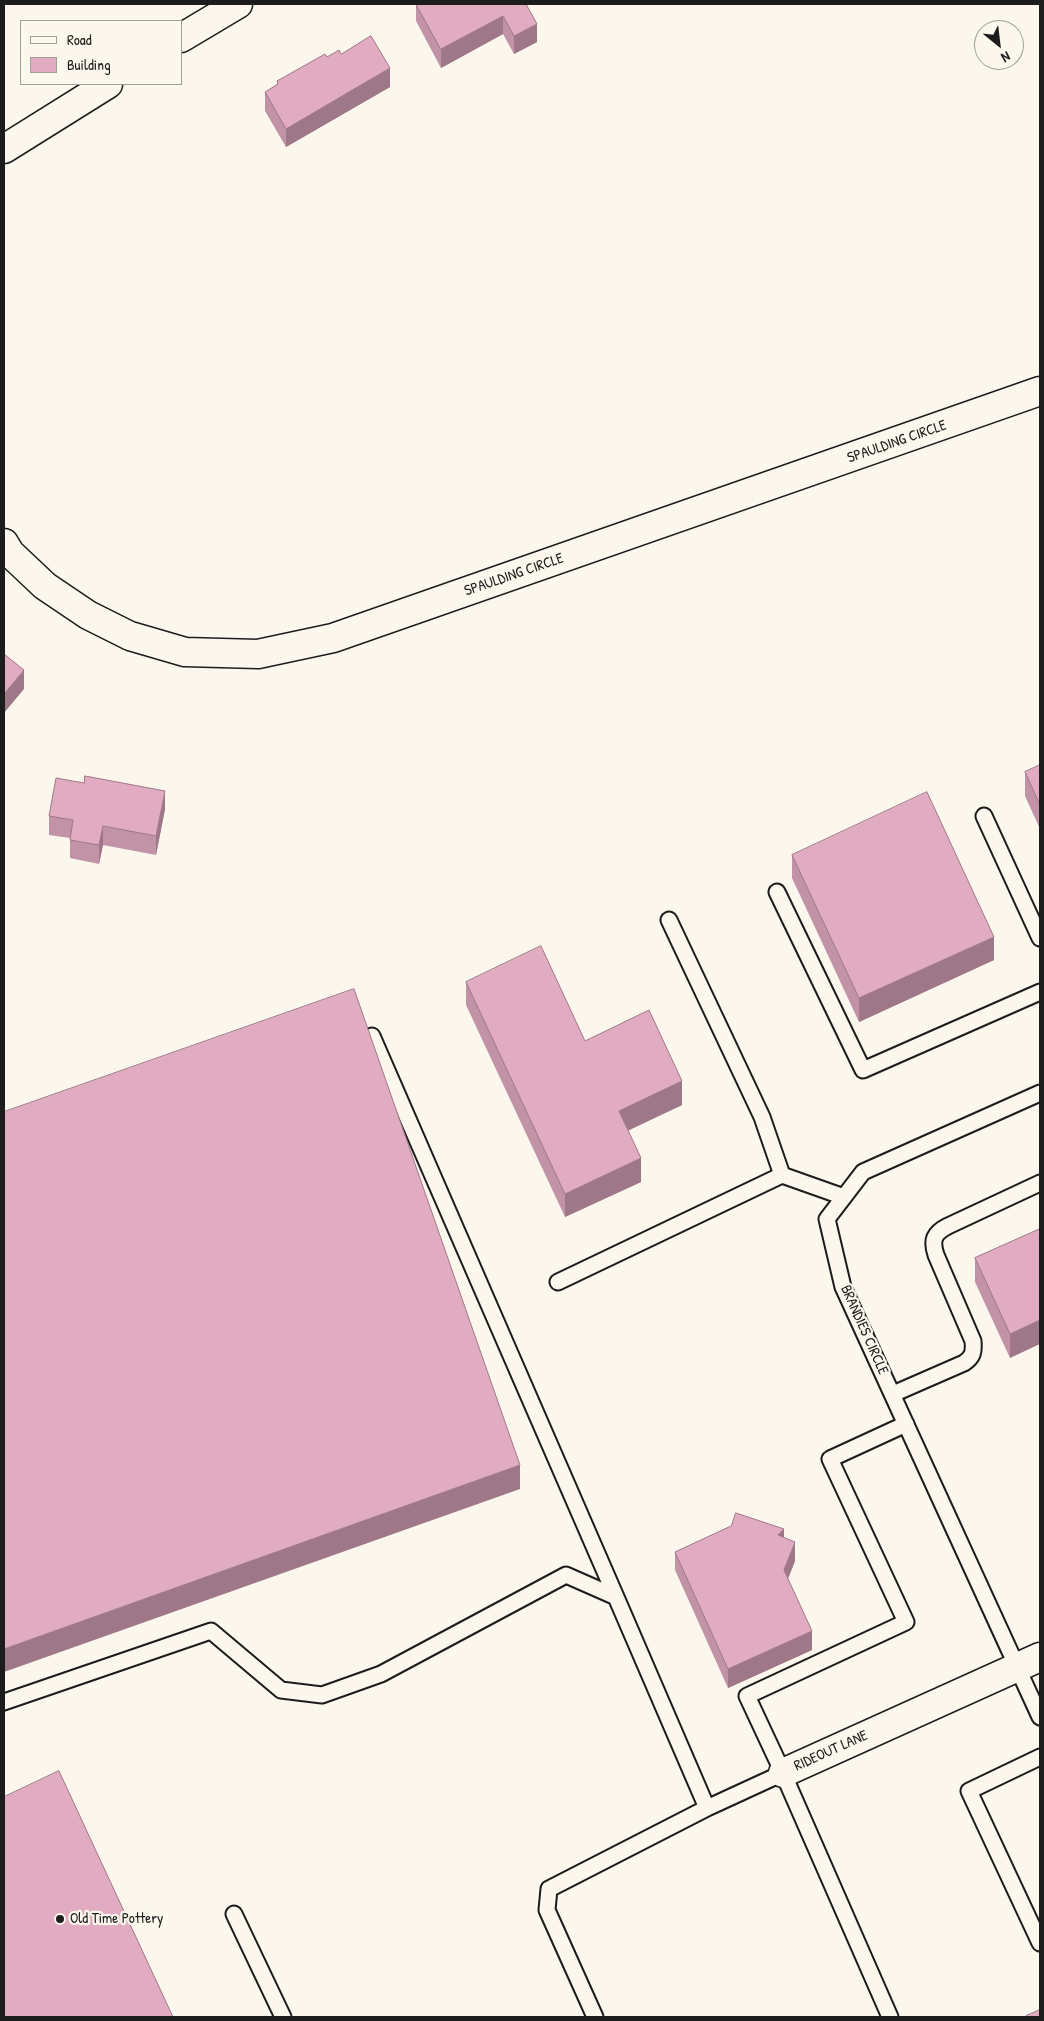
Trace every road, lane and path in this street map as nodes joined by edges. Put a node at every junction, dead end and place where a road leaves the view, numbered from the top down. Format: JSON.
{"nodes":[{"id":1,"x":238,"y":4,"type":"edge"},
{"id":2,"x":182,"y":37,"type":"edge"},
{"id":3,"x":106,"y":85,"type":"edge"},
{"id":4,"x":4,"y":149,"type":"edge"},
{"id":5,"x":1040,"y":391,"type":"edge"},
{"id":6,"x":4,"y":543,"type":"edge"},
{"id":7,"x":984,"y":816,"type":"dead end"},
{"id":8,"x":777,"y":892,"type":"dead end"},
{"id":9,"x":669,"y":920,"type":"dead end"},
{"id":10,"x":1040,"y":938,"type":"edge"},
{"id":11,"x":1040,"y":992,"type":"edge"},
{"id":12,"x":372,"y":1036,"type":"edge"},
{"id":13,"x":1040,"y":1093,"type":"edge"},
{"id":14,"x":782,"y":1175,"type":"junction"},
{"id":15,"x":1040,"y":1183,"type":"edge"},
{"id":16,"x":844,"y":1197,"type":"junction"},
{"id":17,"x":558,"y":1282,"type":"dead end"},
{"id":18,"x":893,"y":1394,"type":"junction"},
{"id":19,"x":906,"y":1424,"type":"junction"},
{"id":20,"x":616,"y":1597,"type":"junction"},
{"id":21,"x":1029,"y":1662,"type":"edge"},
{"id":22,"x":4,"y":1702,"type":"edge"},
{"id":23,"x":1040,"y":1716,"type":"edge"},
{"id":24,"x":1040,"y":1757,"type":"edge"},
{"id":25,"x":783,"y":1773,"type":"junction"},
{"id":26,"x":707,"y":1808,"type":"junction"},
{"id":27,"x":234,"y":1914,"type":"dead end"},
{"id":28,"x":1040,"y":1943,"type":"edge"},
{"id":29,"x":282,"y":2017,"type":"edge"},
{"id":30,"x":595,"y":2017,"type":"edge"},
{"id":31,"x":890,"y":2017,"type":"edge"}],
"edges":[{"from":1,"to":2,"type":"street"},
{"from":3,"to":4,"type":"street"},
{"from":5,"to":6,"type":"street","name":"SPAULDING CIRCLE"},
{"from":7,"to":10,"type":"lane"},
{"from":8,"to":11,"type":"lane"},
{"from":9,"to":14,"type":"lane"},
{"from":12,"to":20,"type":"lane"},
{"from":13,"to":16,"type":"lane","name":"BRANDIES CIRCLE"},
{"from":14,"to":16,"type":"lane"},
{"from":14,"to":17,"type":"lane"},
{"from":15,"to":18,"type":"lane"},
{"from":16,"to":18,"type":"lane","name":"BRANDIES CIRCLE"},
{"from":18,"to":19,"type":"lane","name":"BRANDIES CIRCLE"},
{"from":19,"to":21,"type":"lane","name":"BRANDIES CIRCLE"},
{"from":19,"to":25,"type":"lane"},
{"from":20,"to":22,"type":"lane"},
{"from":20,"to":26,"type":"lane"},
{"from":21,"to":23,"type":"lane","name":"BRANDIES CIRCLE"},
{"from":21,"to":25,"type":"street","name":"RIDEOUT LANE"},
{"from":24,"to":28,"type":"lane"},
{"from":25,"to":26,"type":"lane"},
{"from":25,"to":31,"type":"lane","name":"RIDEOUT LANE"},
{"from":26,"to":30,"type":"lane"},
{"from":27,"to":29,"type":"lane"}]}
